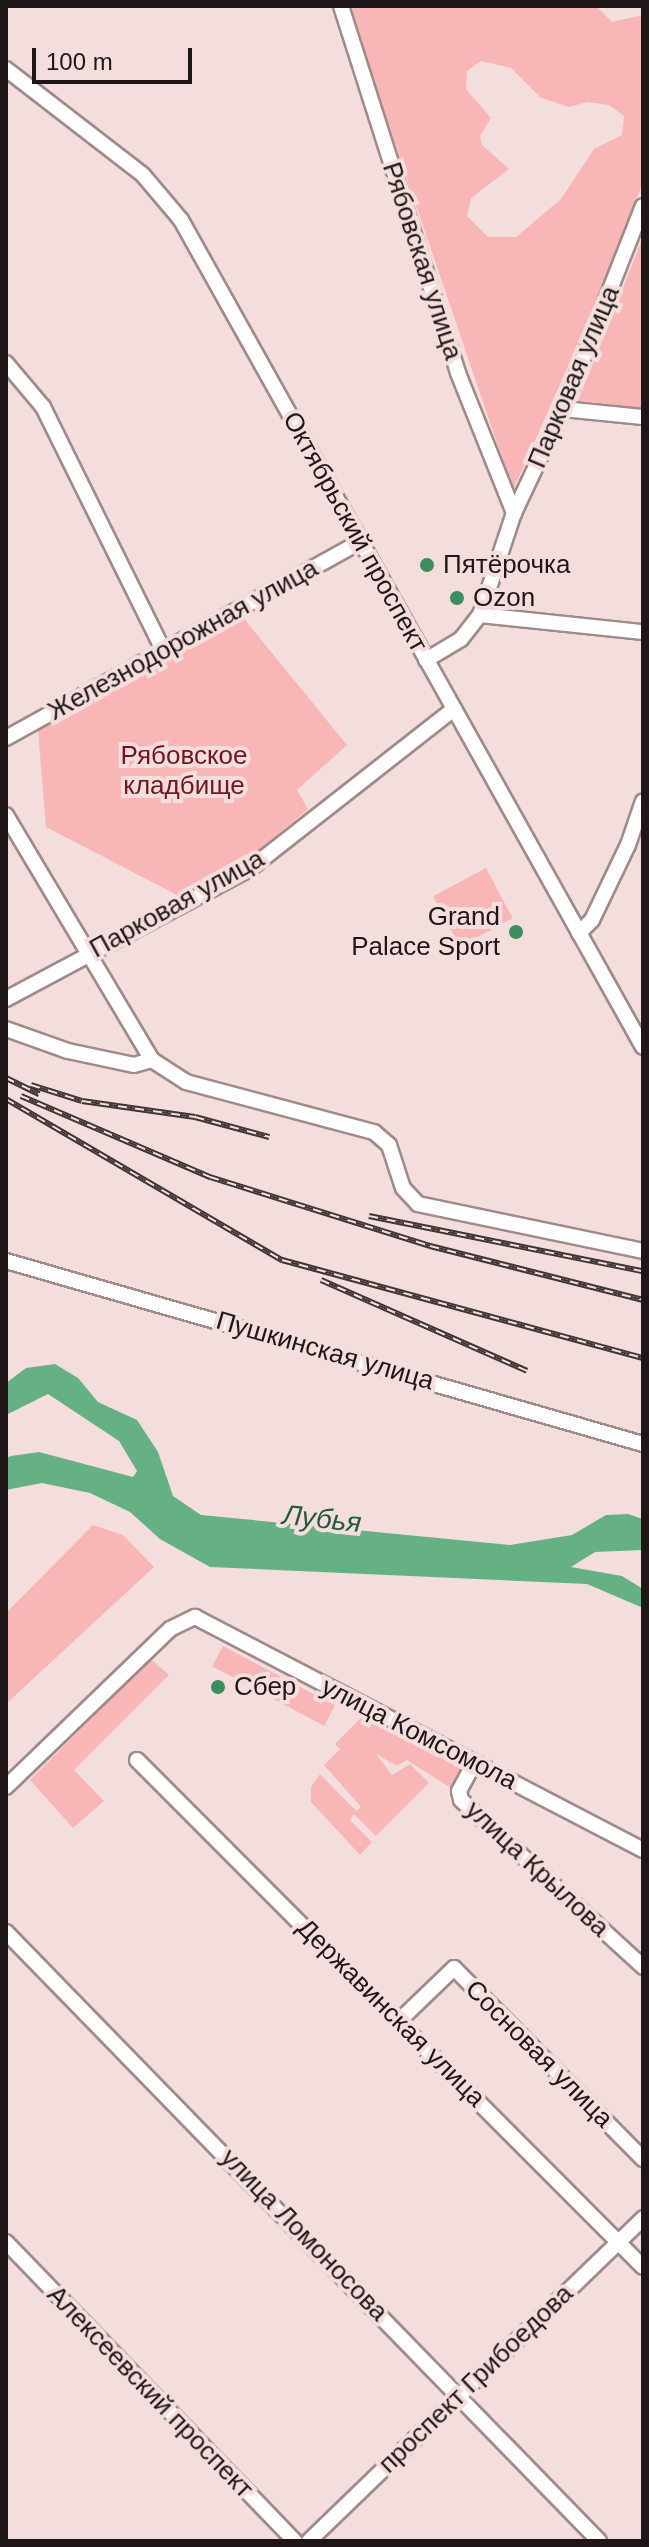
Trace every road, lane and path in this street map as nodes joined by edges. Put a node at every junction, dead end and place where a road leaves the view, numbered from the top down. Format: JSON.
{"nodes":[{"id":1,"x":341,"y":6,"type":"edge"},
{"id":2,"x":6,"y":69,"type":"edge"},
{"id":3,"x":643,"y":206,"type":"edge"},
{"id":4,"x":6,"y":363,"type":"edge"},
{"id":5,"x":563,"y":409,"type":"junction"},
{"id":6,"x":643,"y":417,"type":"edge"},
{"id":7,"x":514,"y":513,"type":"junction"},
{"id":8,"x":360,"y":542,"type":"junction"},
{"id":9,"x":480,"y":615,"type":"junction"},
{"id":10,"x":643,"y":632,"type":"edge"},
{"id":11,"x":164,"y":652,"type":"junction"},
{"id":12,"x":426,"y":660,"type":"junction"},
{"id":13,"x":454,"y":709,"type":"junction"},
{"id":14,"x":6,"y":738,"type":"edge"},
{"id":15,"x":643,"y":801,"type":"edge"},
{"id":16,"x":6,"y":815,"type":"edge"},
{"id":17,"x":635,"y":846,"type":"edge"},
{"id":18,"x":579,"y":933,"type":"junction"},
{"id":19,"x":87,"y":955,"type":"junction"},
{"id":20,"x":6,"y":999,"type":"edge"},
{"id":21,"x":6,"y":1029,"type":"edge"},
{"id":22,"x":643,"y":1047,"type":"edge"},
{"id":23,"x":152,"y":1060,"type":"junction"},
{"id":24,"x":643,"y":1251,"type":"edge"},
{"id":25,"x":6,"y":1261,"type":"edge"},
{"id":26,"x":643,"y":1444,"type":"edge"},
{"id":27,"x":137,"y":1760,"type":"dead end"},
{"id":28,"x":474,"y":1763,"type":"junction"},
{"id":29,"x":6,"y":1787,"type":"edge"},
{"id":30,"x":643,"y":1850,"type":"edge"},
{"id":31,"x":6,"y":1932,"type":"edge"},
{"id":32,"x":643,"y":1967,"type":"edge"},
{"id":33,"x":400,"y":2020,"type":"junction"},
{"id":34,"x":643,"y":2159,"type":"edge"},
{"id":35,"x":643,"y":2218,"type":"edge"},
{"id":36,"x":619,"y":2241,"type":"junction"},
{"id":37,"x":6,"y":2242,"type":"edge"},
{"id":38,"x":643,"y":2267,"type":"edge"},
{"id":39,"x":459,"y":2396,"type":"junction"},
{"id":40,"x":295,"y":2541,"type":"edge"},
{"id":41,"x":309,"y":2541,"type":"edge"},
{"id":42,"x":599,"y":2541,"type":"edge"}],
"edges":[{"from":1,"to":7,"type":"street","name":"Рябовская улица"},
{"from":2,"to":8,"type":"street","name":"Октябрьский проспект"},
{"from":3,"to":5,"type":"street","name":"Парковая улица"},
{"from":4,"to":11,"type":"street"},
{"from":5,"to":6,"type":"street"},
{"from":5,"to":7,"type":"street","name":"Парковая улица"},
{"from":7,"to":9,"type":"street","name":"Парковая улица"},
{"from":8,"to":11,"type":"street","name":"Железнодорожная улица"},
{"from":8,"to":12,"type":"street","name":"Октябрьский проспект"},
{"from":9,"to":10,"type":"street"},
{"from":9,"to":12,"type":"street","name":"Парковая улица"},
{"from":11,"to":14,"type":"street","name":"Железнодорожная улица"},
{"from":12,"to":13,"type":"street","name":"Октябрьский проспект"},
{"from":13,"to":18,"type":"street","name":"Октябрьский проспект"},
{"from":13,"to":19,"type":"street","name":"Парковая улица"},
{"from":15,"to":17,"type":"street"},
{"from":16,"to":19,"type":"street"},
{"from":17,"to":18,"type":"street"},
{"from":18,"to":22,"type":"street","name":"Октябрьский проспект"},
{"from":19,"to":20,"type":"street","name":"Парковая улица"},
{"from":19,"to":23,"type":"street"},
{"from":21,"to":23,"type":"street"},
{"from":23,"to":24,"type":"street"},
{"from":25,"to":26,"type":"street","name":"Пушкинская улица"},
{"from":27,"to":33,"type":"street","name":"Державинская улица"},
{"from":28,"to":29,"type":"street","name":"улица Комсомола"},
{"from":28,"to":30,"type":"street","name":"улица Комсомола"},
{"from":28,"to":32,"type":"street","name":"улица Крылова"},
{"from":31,"to":39,"type":"street","name":"улица Ломоносова"},
{"from":33,"to":34,"type":"street","name":"Сосновая улица"},
{"from":33,"to":36,"type":"street","name":"Державинская улица"},
{"from":35,"to":36,"type":"street","name":"проспект Грибоедова"},
{"from":36,"to":38,"type":"street","name":"Державинская улица"},
{"from":36,"to":39,"type":"street","name":"проспект Грибоедова"},
{"from":37,"to":40,"type":"street","name":"Алексеевский проспект"},
{"from":39,"to":41,"type":"street","name":"проспект Грибоедова"},
{"from":39,"to":42,"type":"street","name":"улица Ломоносова"}]}
